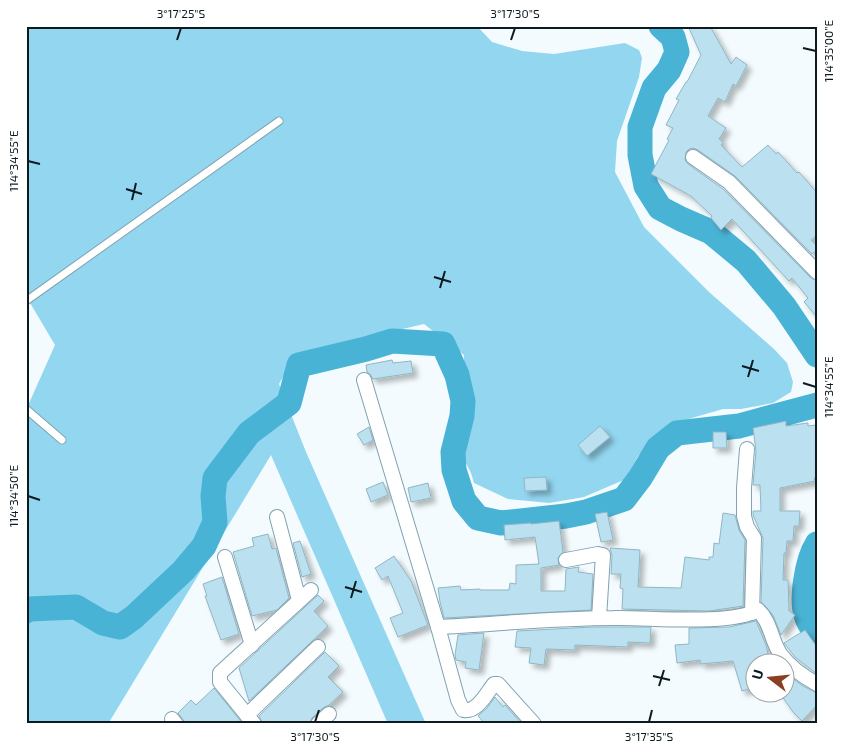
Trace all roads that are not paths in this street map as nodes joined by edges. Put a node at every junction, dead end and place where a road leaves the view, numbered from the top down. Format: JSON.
{"nodes":[{"id":1,"x":279,"y":121,"type":"dead end"},
{"id":2,"x":693,"y":157,"type":"dead end"},
{"id":3,"x":817,"y":272,"type":"edge"},
{"id":4,"x":26,"y":301,"type":"edge"},
{"id":5,"x":364,"y":380,"type":"dead end"},
{"id":6,"x":26,"y":409,"type":"edge"},
{"id":7,"x":62,"y":440,"type":"dead end"},
{"id":8,"x":747,"y":449,"type":"dead end"},
{"id":9,"x":277,"y":517,"type":"dead end"},
{"id":10,"x":225,"y":557,"type":"dead end"},
{"id":11,"x":566,"y":560,"type":"dead end"},
{"id":12,"x":311,"y":590,"type":"dead end"},
{"id":13,"x":299,"y":600,"type":"junction"},
{"id":14,"x":752,"y":613,"type":"junction"},
{"id":15,"x":600,"y":618,"type":"junction"},
{"id":16,"x":438,"y":627,"type":"junction"},
{"id":17,"x":252,"y":645,"type":"junction"},
{"id":18,"x":318,"y":647,"type":"dead end"},
{"id":19,"x":817,"y":684,"type":"edge"},
{"id":20,"x":329,"y":714,"type":"dead end"},
{"id":21,"x":250,"y":719,"type":"edge"},
{"id":22,"x":318,"y":724,"type":"edge"},
{"id":23,"x":534,"y":724,"type":"edge"}],
"edges":[{"from":1,"to":4,"type":"lane"},
{"from":2,"to":3,"type":"street"},
{"from":5,"to":16,"type":"street"},
{"from":6,"to":7,"type":"lane"},
{"from":8,"to":14,"type":"street"},
{"from":9,"to":13,"type":"street"},
{"from":10,"to":17,"type":"street"},
{"from":11,"to":15,"type":"street"},
{"from":12,"to":13,"type":"street"},
{"from":13,"to":17,"type":"street"},
{"from":14,"to":15,"type":"street"},
{"from":14,"to":19,"type":"street"},
{"from":15,"to":16,"type":"street"},
{"from":16,"to":23,"type":"street"},
{"from":17,"to":21,"type":"street"},
{"from":18,"to":21,"type":"street"},
{"from":20,"to":22,"type":"street"}]}
